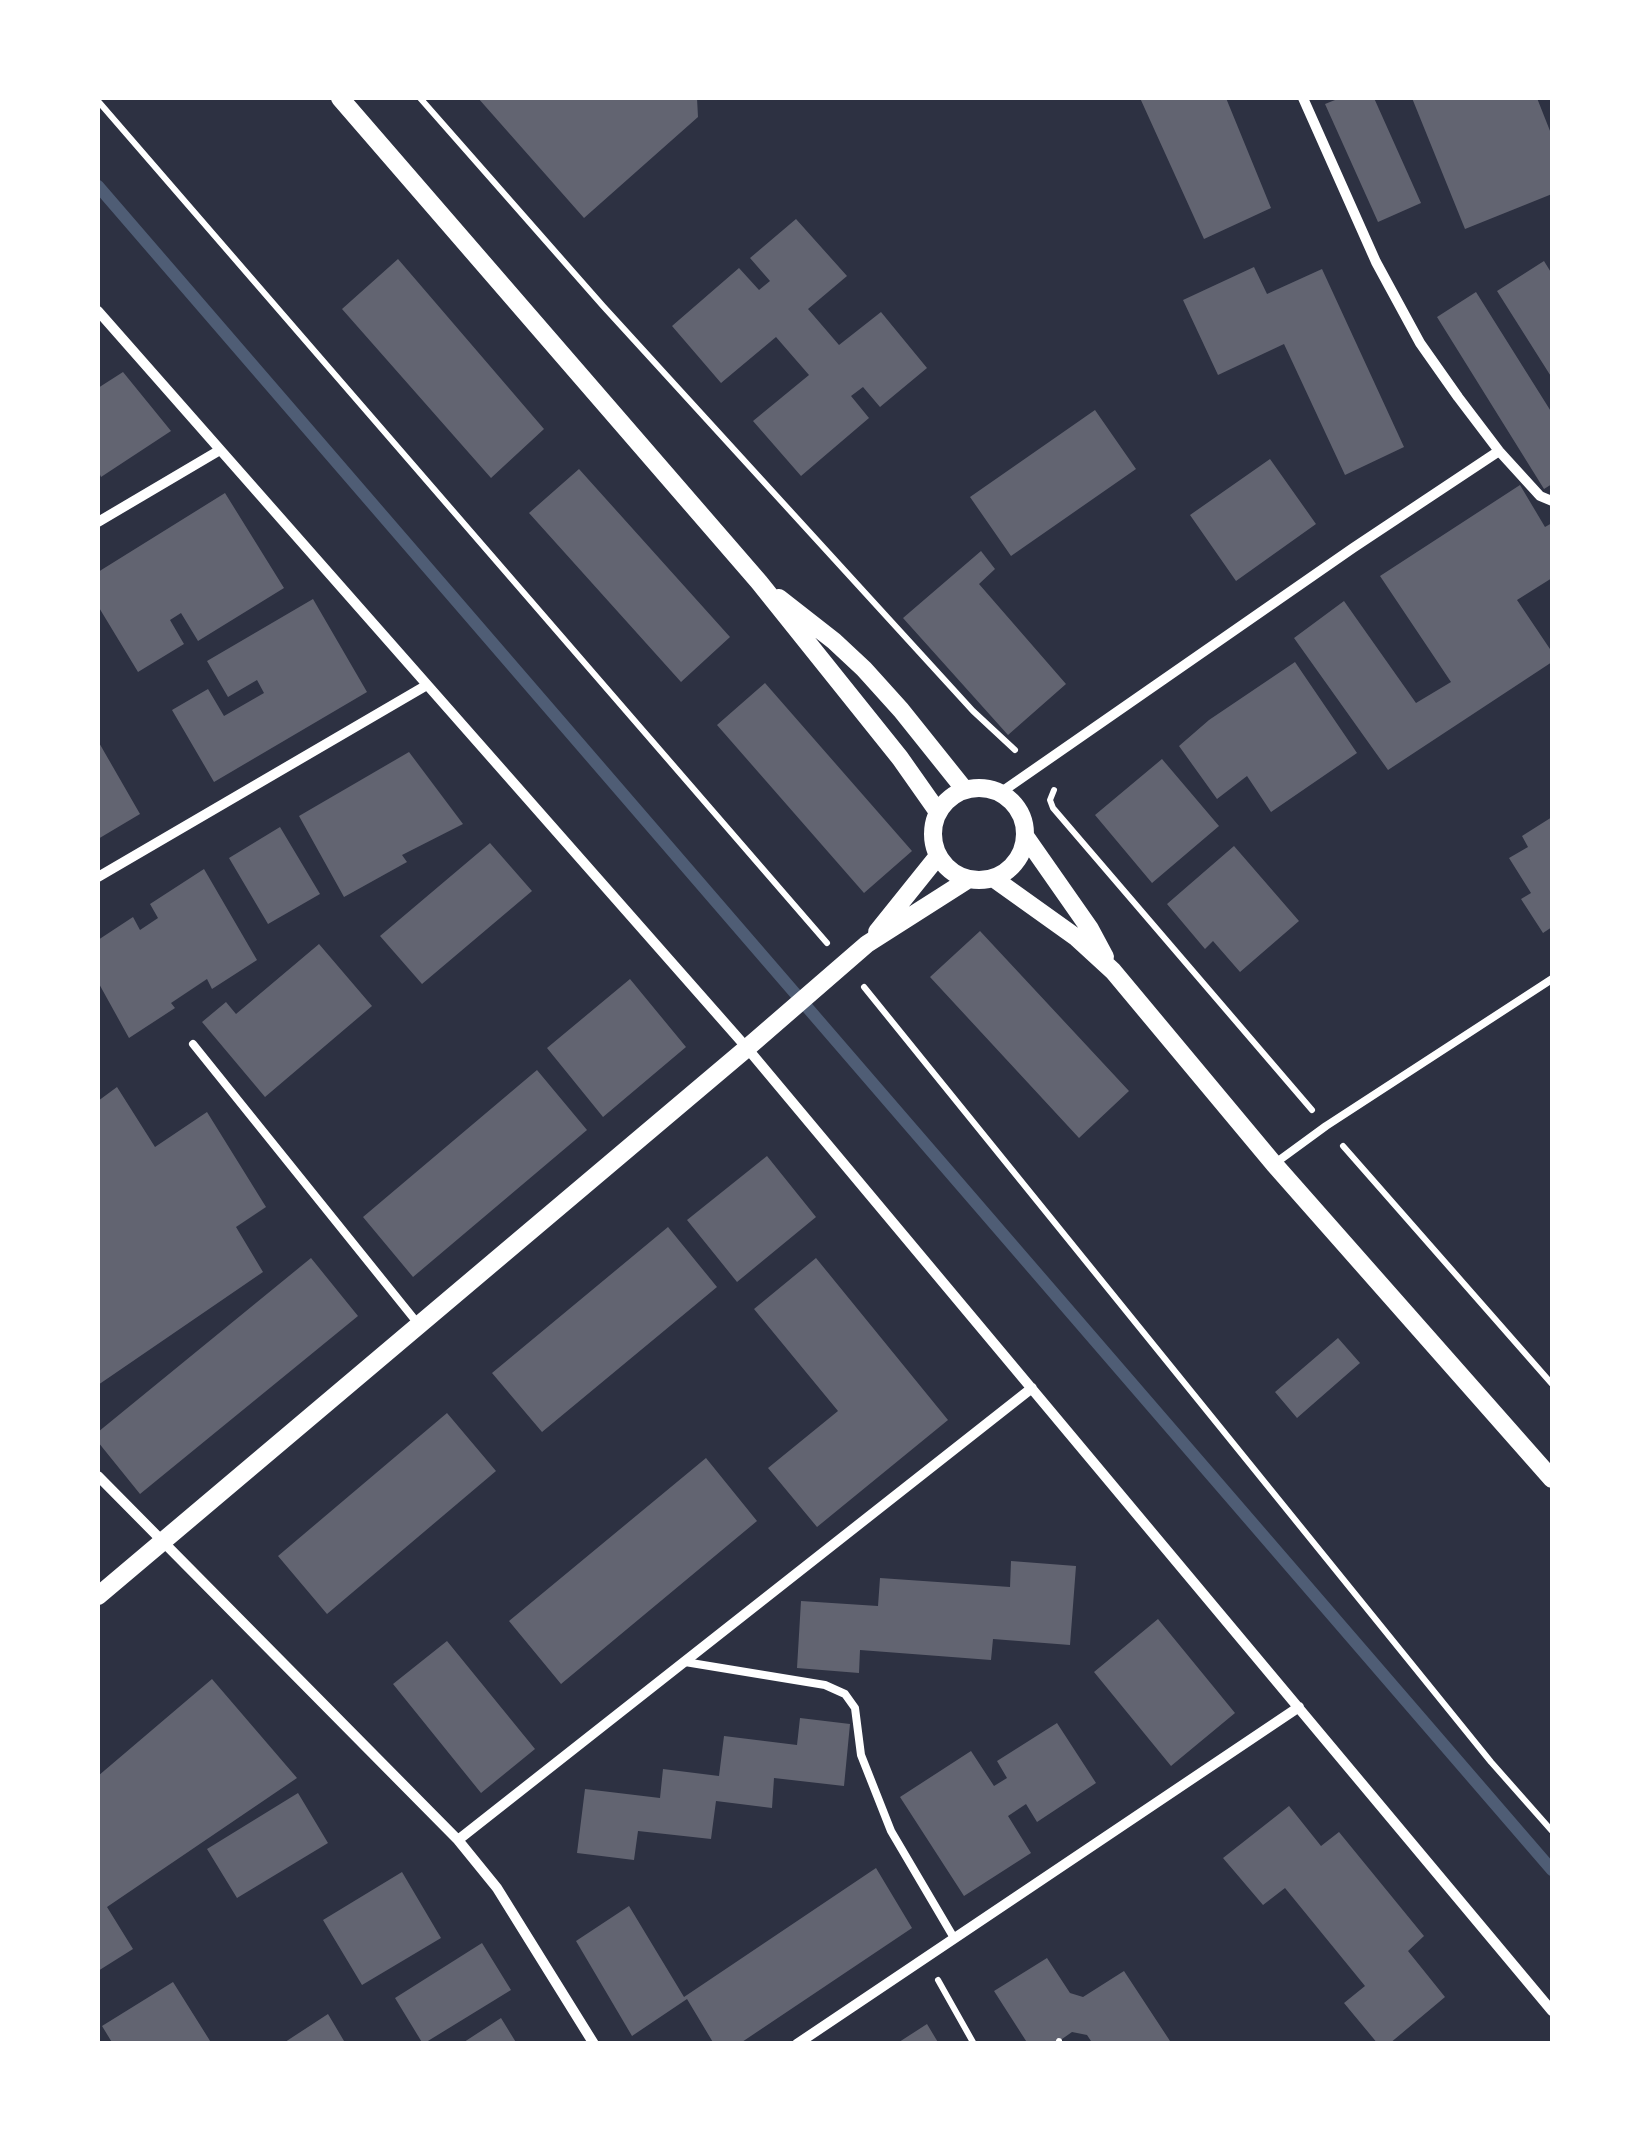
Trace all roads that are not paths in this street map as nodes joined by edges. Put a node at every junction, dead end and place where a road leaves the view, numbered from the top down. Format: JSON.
{"nodes":[{"id":1,"x":340,"y":98,"type":"edge"},
{"id":2,"x":1302,"y":98,"type":"edge"},
{"id":3,"x":98,"y":312,"type":"edge"},
{"id":4,"x":220,"y":450,"type":"junction"},
{"id":5,"x":1499,"y":452,"type":"junction"},
{"id":6,"x":1552,"y":500,"type":"edge"},
{"id":7,"x":98,"y":522,"type":"edge"},
{"id":8,"x":759,"y":582,"type":"junction"},
{"id":9,"x":427,"y":685,"type":"junction"},
{"id":10,"x":965,"y":790,"type":"junction"},
{"id":11,"x":1000,"y":793,"type":"junction"},
{"id":12,"x":938,"y":812,"type":"junction"},
{"id":13,"x":1025,"y":836,"type":"junction"},
{"id":14,"x":938,"y":856,"type":"junction"},
{"id":15,"x":98,"y":877,"type":"edge"},
{"id":16,"x":993,"y":878,"type":"junction"},
{"id":17,"x":969,"y":879,"type":"junction"},
{"id":18,"x":867,"y":944,"type":"junction"},
{"id":19,"x":1113,"y":971,"type":"junction"},
{"id":20,"x":1552,"y":979,"type":"edge"},
{"id":21,"x":193,"y":1044,"type":"dead end"},
{"id":22,"x":747,"y":1048,"type":"junction"},
{"id":23,"x":1274,"y":1164,"type":"junction"},
{"id":24,"x":419,"y":1325,"type":"junction"},
{"id":25,"x":1032,"y":1388,"type":"junction"},
{"id":26,"x":98,"y":1476,"type":"edge"},
{"id":27,"x":1552,"y":1479,"type":"edge"},
{"id":28,"x":163,"y":1540,"type":"junction"},
{"id":29,"x":98,"y":1596,"type":"edge"},
{"id":30,"x":685,"y":1662,"type":"junction"},
{"id":31,"x":1299,"y":1707,"type":"junction"},
{"id":32,"x":458,"y":1840,"type":"junction"},
{"id":33,"x":954,"y":1938,"type":"junction"},
{"id":34,"x":1552,"y":2011,"type":"edge"},
{"id":35,"x":594,"y":2044,"type":"edge"},
{"id":36,"x":797,"y":2044,"type":"edge"}],
"edges":[{"from":1,"to":8,"type":"street"},
{"from":2,"to":5,"type":"street"},
{"from":3,"to":4,"type":"street"},
{"from":4,"to":7,"type":"street"},
{"from":4,"to":9,"type":"street"},
{"from":5,"to":6,"type":"street"},
{"from":5,"to":11,"type":"street"},
{"from":8,"to":10,"type":"street"},
{"from":8,"to":12,"type":"street"},
{"from":9,"to":15,"type":"street"},
{"from":9,"to":22,"type":"street"},
{"from":10,"to":11,"type":"street"},
{"from":10,"to":12,"type":"street"},
{"from":11,"to":13,"type":"street"},
{"from":12,"to":14,"type":"street"},
{"from":13,"to":16,"type":"street"},
{"from":13,"to":19,"type":"street"},
{"from":14,"to":17,"type":"street"},
{"from":14,"to":18,"type":"street"},
{"from":16,"to":17,"type":"street"},
{"from":16,"to":19,"type":"street"},
{"from":17,"to":18,"type":"street"},
{"from":18,"to":22,"type":"street"},
{"from":19,"to":23,"type":"street"},
{"from":20,"to":23,"type":"lane"},
{"from":21,"to":24,"type":"lane"},
{"from":22,"to":24,"type":"street"},
{"from":22,"to":25,"type":"street"},
{"from":23,"to":27,"type":"street"},
{"from":24,"to":28,"type":"street"},
{"from":25,"to":30,"type":"street"},
{"from":25,"to":31,"type":"street"},
{"from":26,"to":28,"type":"street"},
{"from":28,"to":29,"type":"street"},
{"from":28,"to":32,"type":"street"},
{"from":30,"to":32,"type":"street"},
{"from":30,"to":33,"type":"lane"},
{"from":31,"to":33,"type":"street"},
{"from":31,"to":34,"type":"street"},
{"from":32,"to":35,"type":"street"},
{"from":33,"to":36,"type":"street"}]}
